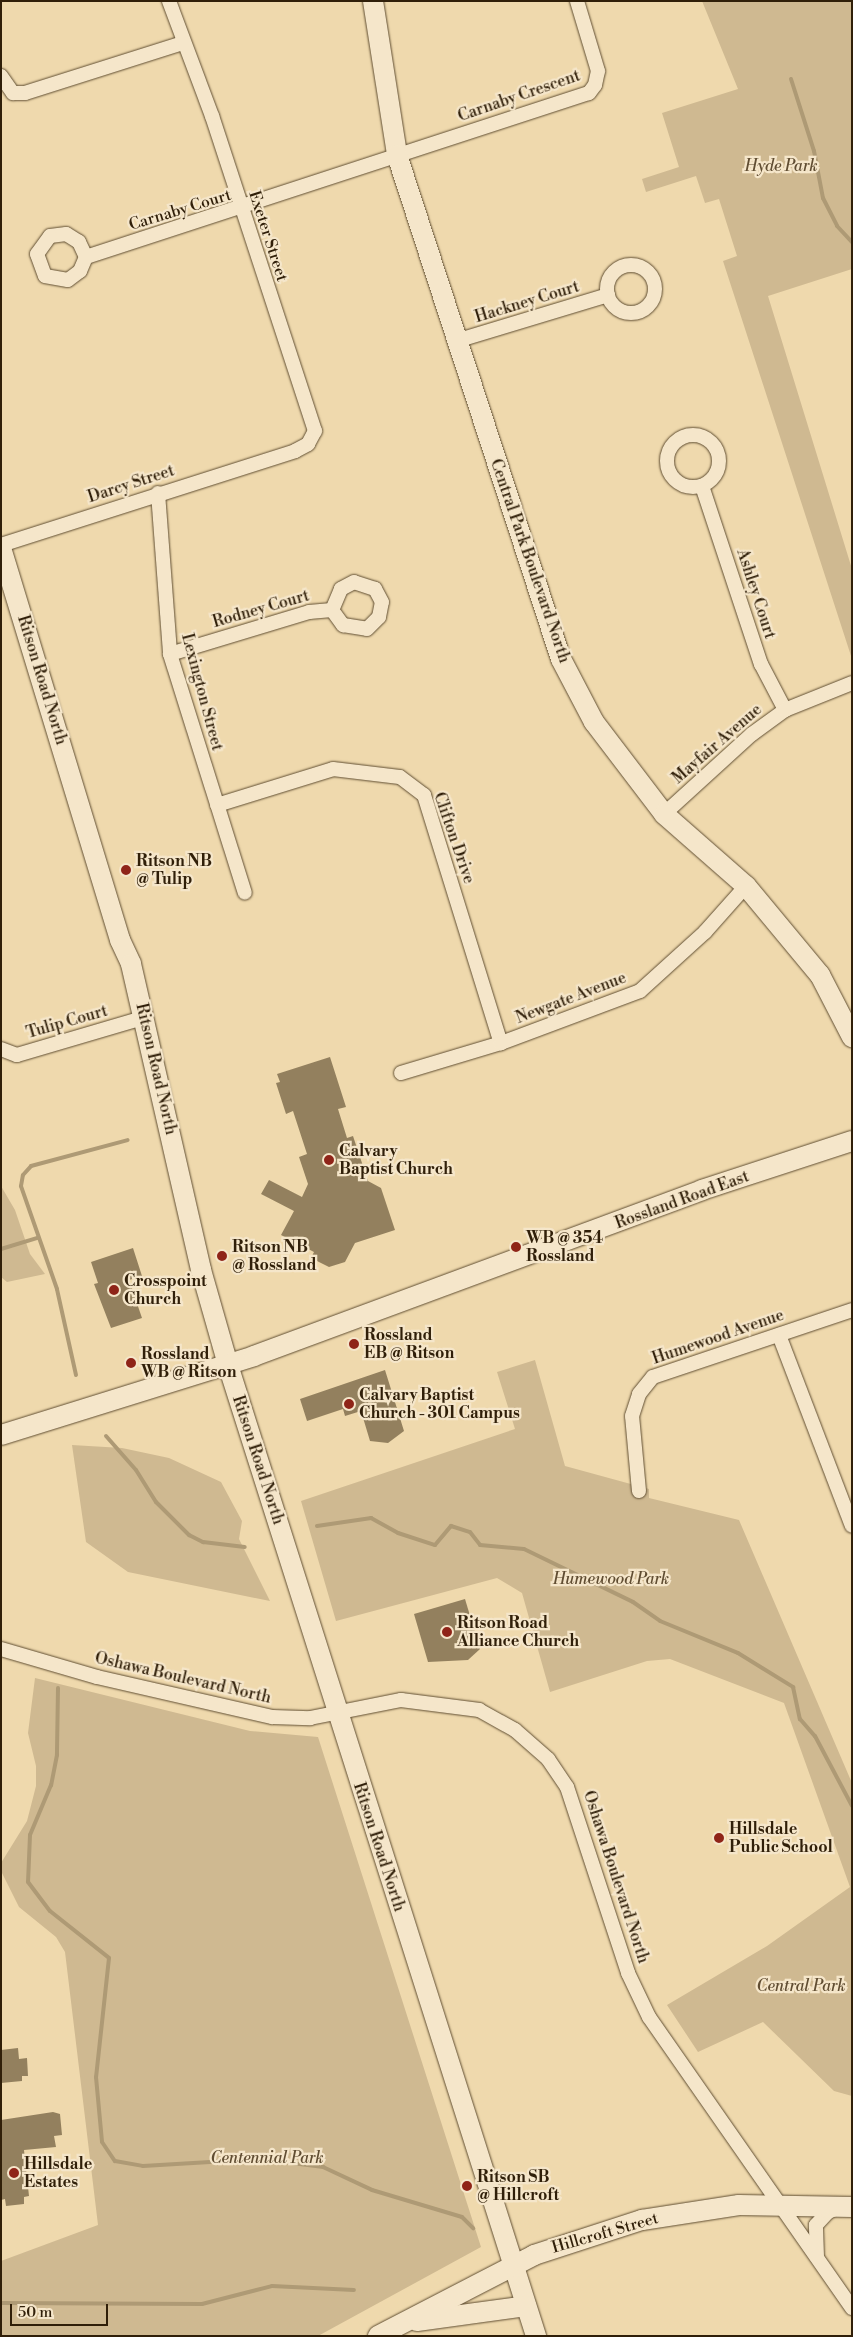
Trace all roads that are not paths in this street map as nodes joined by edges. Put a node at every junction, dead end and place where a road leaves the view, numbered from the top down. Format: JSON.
{"nodes":[{"id":1,"x":169,"y":1,"type":"edge"},
{"id":2,"x":373,"y":1,"type":"edge"},
{"id":3,"x":577,"y":1,"type":"edge"},
{"id":4,"x":183,"y":43,"type":"junction"},
{"id":5,"x":1,"y":76,"type":"edge"},
{"id":6,"x":397,"y":154,"type":"junction"},
{"id":7,"x":241,"y":209,"type":"junction"},
{"id":8,"x":86,"y":258,"type":"dead end"},
{"id":9,"x":608,"y":295,"type":"dead end"},
{"id":10,"x":456,"y":342,"type":"junction"},
{"id":11,"x":272,"y":456,"type":"joint"},
{"id":12,"x":702,"y":486,"type":"dead end"},
{"id":13,"x":158,"y":494,"type":"junction"},
{"id":14,"x":1,"y":547,"type":"edge"},
{"id":15,"x":332,"y":610,"type":"dead end"},
{"id":16,"x":170,"y":654,"type":"junction"},
{"id":17,"x":852,"y":683,"type":"edge"},
{"id":18,"x":786,"y":710,"type":"junction"},
{"id":19,"x":217,"y":805,"type":"junction"},
{"id":20,"x":664,"y":814,"type":"junction"},
{"id":21,"x":746,"y":886,"type":"junction"},
{"id":22,"x":245,"y":893,"type":"dead end"},
{"id":23,"x":143,"y":1018,"type":"junction"},
{"id":24,"x":852,"y":1036,"type":"edge"},
{"id":25,"x":501,"y":1043,"type":"junction"},
{"id":26,"x":1,"y":1049,"type":"edge"},
{"id":27,"x":401,"y":1073,"type":"dead end"},
{"id":28,"x":852,"y":1141,"type":"edge"},
{"id":29,"x":852,"y":1310,"type":"edge"},
{"id":30,"x":779,"y":1335,"type":"junction"},
{"id":31,"x":228,"y":1365,"type":"junction"},
{"id":32,"x":1,"y":1435,"type":"edge"},
{"id":33,"x":639,"y":1491,"type":"dead end"},
{"id":34,"x":852,"y":1526,"type":"edge"},
{"id":35,"x":1,"y":1649,"type":"edge"},
{"id":36,"x":336,"y":1712,"type":"junction"},
{"id":37,"x":777,"y":2204,"type":"junction"},
{"id":38,"x":847,"y":2206,"type":"edge"},
{"id":39,"x":817,"y":2258,"type":"junction"},
{"id":40,"x":513,"y":2265,"type":"junction"},
{"id":41,"x":526,"y":2306,"type":"junction"},
{"id":42,"x":852,"y":2308,"type":"edge"},
{"id":43,"x":386,"y":2332,"type":"edge"},
{"id":44,"x":536,"y":2336,"type":"edge"}],
"edges":[{"from":1,"to":4,"type":"street","name":"Exeter Street"},
{"from":2,"to":6,"type":"main road","name":"Central Park Boulevard North"},
{"from":3,"to":6,"type":"street","name":"Carnaby Crescent"},
{"from":4,"to":5,"type":"street"},
{"from":4,"to":7,"type":"street","name":"Exeter Street"},
{"from":6,"to":7,"type":"street","name":"Carnaby Court"},
{"from":6,"to":10,"type":"main road","name":"Central Park Boulevard North"},
{"from":7,"to":8,"type":"street","name":"Carnaby Court"},
{"from":7,"to":11,"type":"street","name":"Exeter Street"},
{"from":9,"to":10,"type":"street","name":"Hackney Court"},
{"from":10,"to":20,"type":"main road","name":"Central Park Boulevard North"},
{"from":11,"to":13,"type":"street","name":"Darcy Street"},
{"from":12,"to":18,"type":"street","name":"Ashley Court"},
{"from":13,"to":14,"type":"street","name":"Darcy Street"},
{"from":13,"to":16,"type":"street","name":"Lexington Street"},
{"from":14,"to":23,"type":"main road","name":"Ritson Road North"},
{"from":15,"to":16,"type":"street","name":"Rodney Court"},
{"from":16,"to":19,"type":"street","name":"Lexington Street"},
{"from":17,"to":18,"type":"street","name":"Mayfair Avenue"},
{"from":18,"to":20,"type":"street","name":"Mayfair Avenue"},
{"from":19,"to":22,"type":"street","name":"Lexington Street"},
{"from":19,"to":25,"type":"street","name":"Clifton Drive"},
{"from":20,"to":21,"type":"main road","name":"Central Park Boulevard North"},
{"from":21,"to":24,"type":"main road","name":"Central Park Boulevard North"},
{"from":21,"to":25,"type":"street","name":"Newgate Avenue"},
{"from":23,"to":26,"type":"street","name":"Tulip Court"},
{"from":23,"to":31,"type":"main road","name":"Ritson Road North"},
{"from":25,"to":27,"type":"street","name":"Newgate Avenue"},
{"from":28,"to":31,"type":"main road","name":"Rossland Road East"},
{"from":29,"to":30,"type":"street","name":"Humewood Avenue"},
{"from":30,"to":33,"type":"street","name":"Humewood Avenue"},
{"from":30,"to":34,"type":"street"},
{"from":31,"to":32,"type":"main road","name":"Rossland Road East"},
{"from":31,"to":36,"type":"main road","name":"Ritson Road North"},
{"from":35,"to":36,"type":"street","name":"Oshawa Boulevard North"},
{"from":36,"to":37,"type":"street","name":"Oshawa Boulevard North"},
{"from":36,"to":40,"type":"main road","name":"Ritson Road North"},
{"from":37,"to":38,"type":"main road","name":"Hillcroft Street"},
{"from":37,"to":39,"type":"street","name":"Oshawa Boulevard North"},
{"from":37,"to":40,"type":"main road","name":"Hillcroft Street"},
{"from":38,"to":39,"type":"street"},
{"from":39,"to":42,"type":"street","name":"Oshawa Boulevard North"},
{"from":40,"to":41,"type":"main road","name":"Ritson Road North"},
{"from":40,"to":43,"type":"main road","name":"Hillcroft Street"},
{"from":41,"to":43,"type":"main road"},
{"from":41,"to":44,"type":"main road","name":"Ritson Road North"}]}
